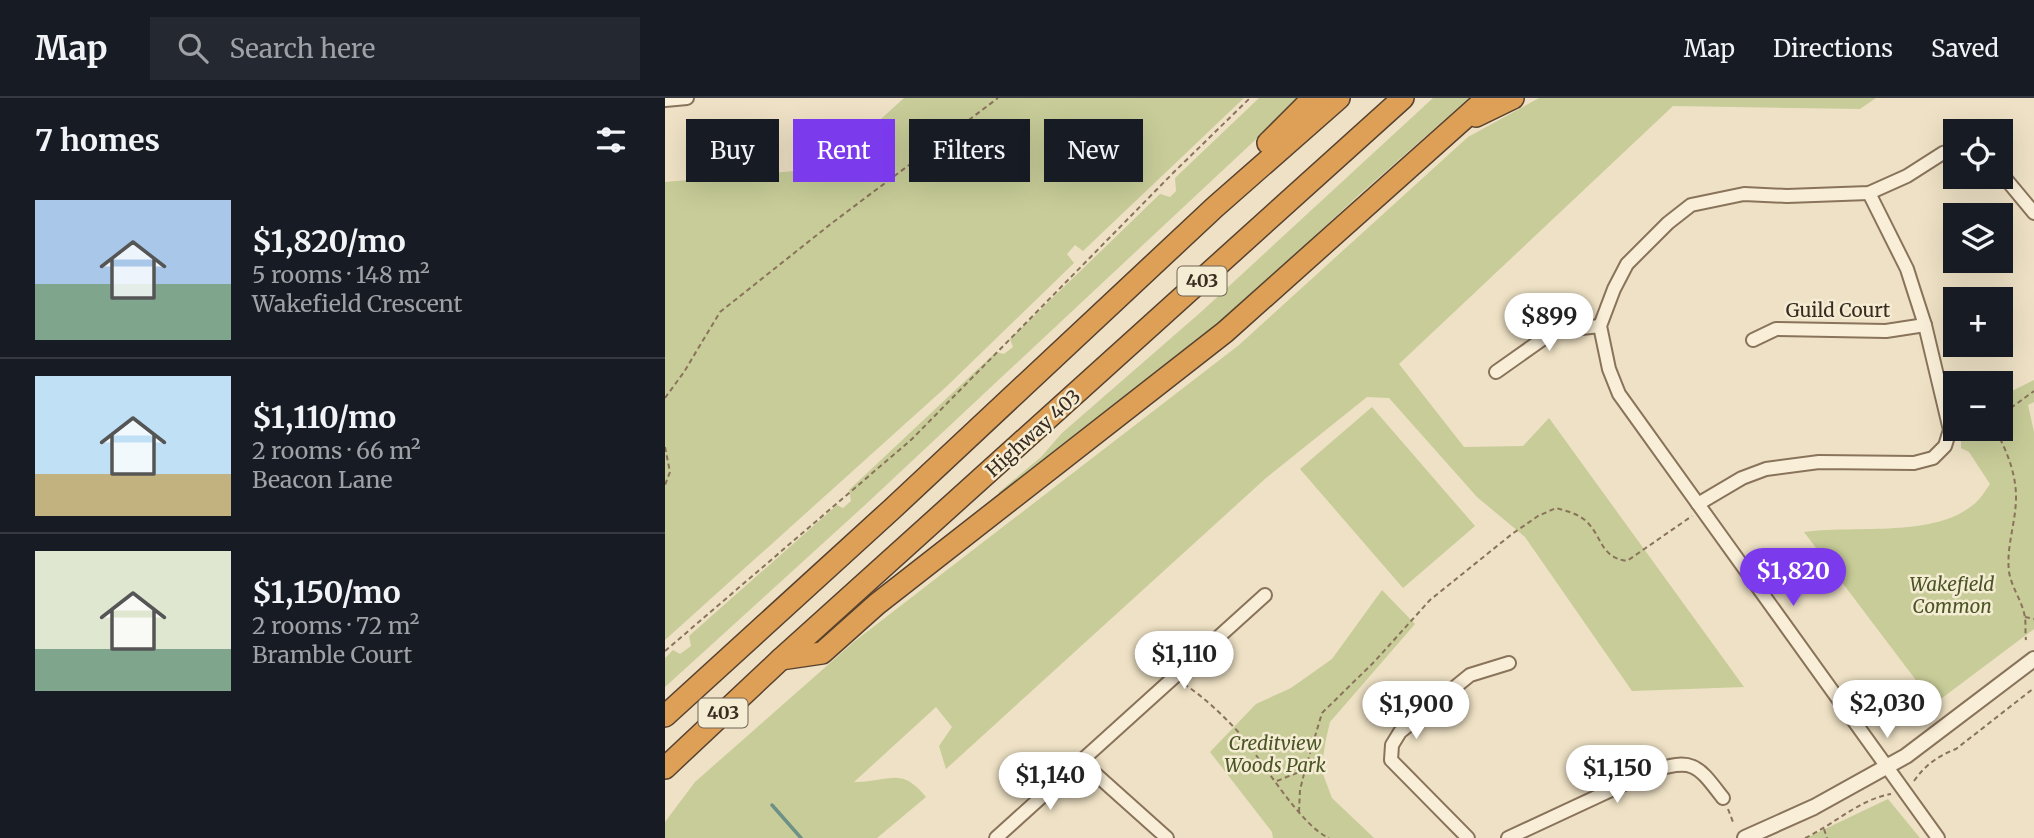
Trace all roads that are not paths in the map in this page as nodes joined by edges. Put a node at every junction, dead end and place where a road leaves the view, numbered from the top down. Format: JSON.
{"nodes":[{"id":1,"x":687,"y":98,"type":"edge"},
{"id":2,"x":1313,"y":98,"type":"edge"},
{"id":3,"x":1339,"y":98,"type":"edge"},
{"id":4,"x":1402,"y":98,"type":"edge"},
{"id":5,"x":1487,"y":98,"type":"edge"},
{"id":6,"x":1513,"y":98,"type":"edge"},
{"id":7,"x":665,"y":100,"type":"edge"},
{"id":8,"x":1461,"y":123,"type":"junction"},
{"id":9,"x":1943,"y":153,"type":"edge"},
{"id":10,"x":2013,"y":188,"type":"edge"},
{"id":11,"x":1869,"y":193,"type":"junction"},
{"id":12,"x":1215,"y":207,"type":"junction"},
{"id":13,"x":2034,"y":213,"type":"edge"},
{"id":14,"x":1925,"y":325,"type":"junction"},
{"id":15,"x":1600,"y":326,"type":"junction"},
{"id":16,"x":1753,"y":340,"type":"dead end"},
{"id":17,"x":1496,"y":372,"type":"dead end"},
{"id":18,"x":1700,"y":506,"type":"junction"},
{"id":19,"x":1265,"y":596,"type":"dead end"},
{"id":20,"x":781,"y":659,"type":"junction"},
{"id":21,"x":2034,"y":659,"type":"edge"},
{"id":22,"x":1509,"y":663,"type":"dead end"},
{"id":23,"x":665,"y":716,"type":"edge"},
{"id":24,"x":1081,"y":761,"type":"junction"},
{"id":25,"x":665,"y":768,"type":"edge"},
{"id":26,"x":1887,"y":768,"type":"junction"},
{"id":27,"x":1723,"y":798,"type":"road end"},
{"id":28,"x":996,"y":838,"type":"edge"},
{"id":29,"x":1167,"y":838,"type":"edge"},
{"id":30,"x":1468,"y":838,"type":"edge"},
{"id":31,"x":1508,"y":838,"type":"edge"},
{"id":32,"x":1745,"y":838,"type":"edge"},
{"id":33,"x":1938,"y":838,"type":"edge"}],
"edges":[{"from":1,"to":7,"type":"street"},
{"from":2,"to":12,"type":"highway"},
{"from":3,"to":12,"type":"highway","name":"Highway 403","number":"403"},
{"from":4,"to":20,"type":"highway","name":"Highway 403","number":"403"},
{"from":5,"to":8,"type":"highway"},
{"from":6,"to":8,"type":"highway"},
{"from":8,"to":20,"type":"highway"},
{"from":9,"to":11,"type":"street"},
{"from":10,"to":13,"type":"street"},
{"from":11,"to":14,"type":"street"},
{"from":11,"to":15,"type":"street"},
{"from":12,"to":23,"type":"highway","name":"Highway 403","number":"403"},
{"from":14,"to":16,"type":"street","name":"Guild Court"},
{"from":14,"to":18,"type":"street"},
{"from":15,"to":17,"type":"street"},
{"from":15,"to":18,"type":"street"},
{"from":18,"to":26,"type":"street"},
{"from":19,"to":24,"type":"street"},
{"from":20,"to":25,"type":"highway","name":"Highway 403","number":"403"},
{"from":21,"to":26,"type":"street"},
{"from":22,"to":30,"type":"street"},
{"from":24,"to":28,"type":"street"},
{"from":24,"to":29,"type":"street"},
{"from":26,"to":32,"type":"street"},
{"from":26,"to":33,"type":"street"},
{"from":27,"to":31,"type":"street"}]}
